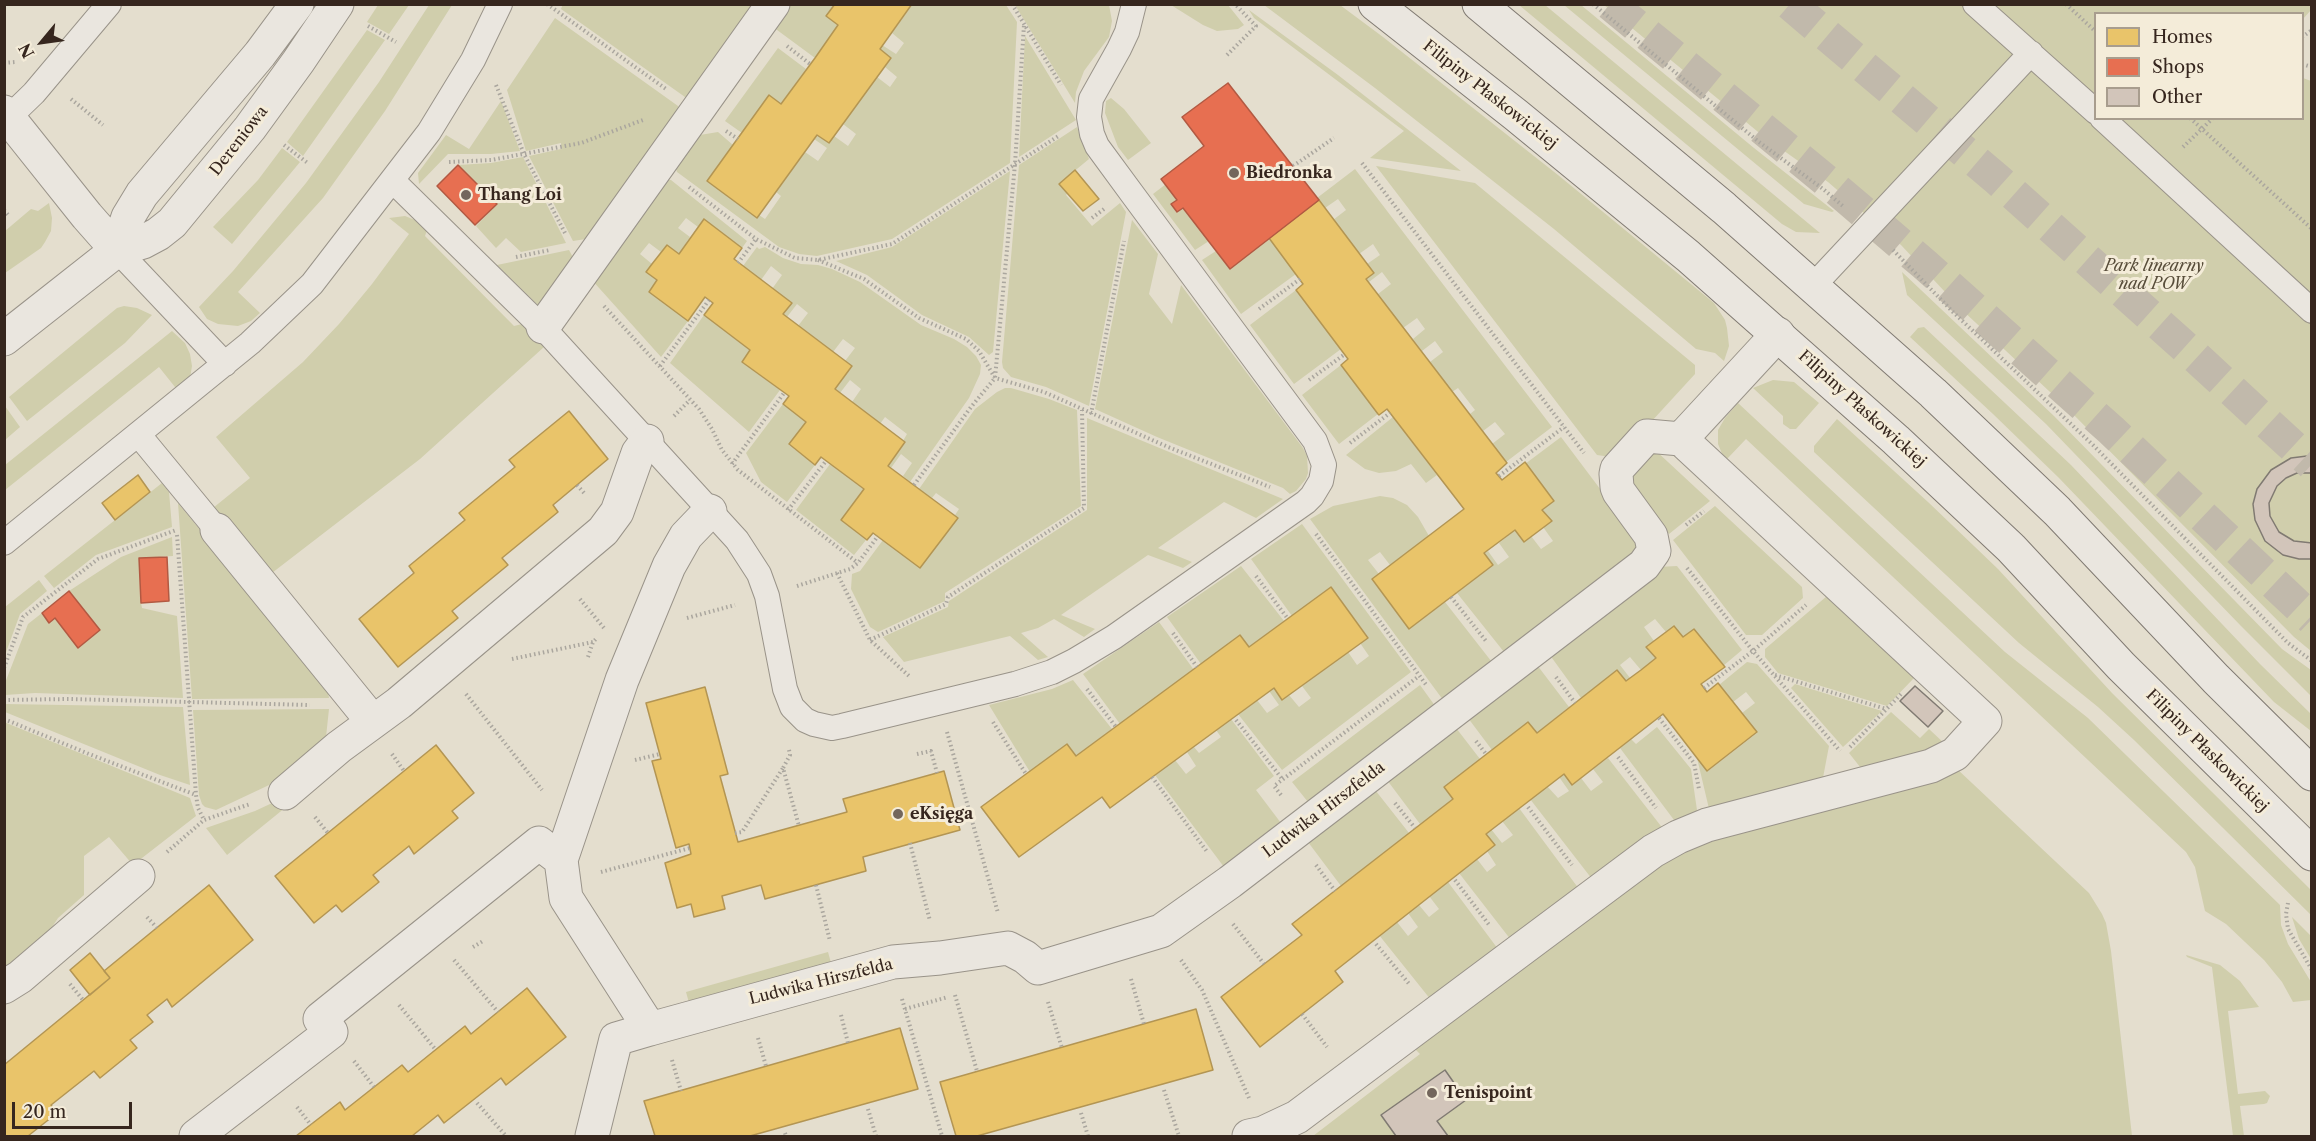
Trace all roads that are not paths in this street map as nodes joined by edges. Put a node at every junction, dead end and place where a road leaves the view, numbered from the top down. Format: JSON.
{"nodes":[{"id":1,"x":109,"y":4,"type":"edge"},
{"id":2,"x":297,"y":4,"type":"edge"},
{"id":3,"x":337,"y":4,"type":"edge"},
{"id":4,"x":500,"y":4,"type":"edge"},
{"id":5,"x":773,"y":4,"type":"edge"},
{"id":6,"x":1134,"y":4,"type":"edge"},
{"id":7,"x":1375,"y":4,"type":"edge"},
{"id":8,"x":1479,"y":4,"type":"edge"},
{"id":9,"x":1975,"y":4,"type":"edge"},
{"id":10,"x":2031,"y":53,"type":"junction"},
{"id":11,"x":2094,"y":110,"type":"edge"},
{"id":12,"x":6,"y":117,"type":"edge"},
{"id":13,"x":2104,"y":120,"type":"edge"},
{"id":14,"x":393,"y":181,"type":"junction"},
{"id":15,"x":117,"y":250,"type":"junction"},
{"id":16,"x":1814,"y":285,"type":"junction"},
{"id":17,"x":2312,"y":311,"type":"edge"},
{"id":18,"x":543,"y":327,"type":"junction"},
{"id":19,"x":1778,"y":333,"type":"junction"},
{"id":20,"x":4,"y":339,"type":"edge"},
{"id":21,"x":225,"y":364,"type":"junction"},
{"id":22,"x":138,"y":434,"type":"junction"},
{"id":23,"x":1682,"y":439,"type":"junction"},
{"id":24,"x":647,"y":441,"type":"junction"},
{"id":25,"x":710,"y":511,"type":"junction"},
{"id":26,"x":217,"y":530,"type":"joint"},
{"id":27,"x":4,"y":543,"type":"edge"},
{"id":28,"x":366,"y":714,"type":"junction"},
{"id":29,"x":2312,"y":774,"type":"edge"},
{"id":30,"x":285,"y":793,"type":"road end"},
{"id":31,"x":2312,"y":854,"type":"edge"},
{"id":32,"x":563,"y":871,"type":"junction"},
{"id":33,"x":138,"y":876,"type":"road end"},
{"id":34,"x":4,"y":987,"type":"edge"},
{"id":35,"x":650,"y":1029,"type":"junction"},
{"id":36,"x":1256,"y":1135,"type":"edge"},
{"id":37,"x":196,"y":1137,"type":"edge"},
{"id":38,"x":592,"y":1137,"type":"edge"}],
"edges":[{"from":1,"to":12,"type":"lane"},
{"from":2,"to":15,"type":"street"},
{"from":3,"to":15,"type":"street","name":"Dereniowa"},
{"from":4,"to":14,"type":"lane"},
{"from":5,"to":18,"type":"street"},
{"from":6,"to":25,"type":"lane"},
{"from":7,"to":19,"type":"street","name":"Filipiny Płaskowickiej"},
{"from":8,"to":16,"type":"street"},
{"from":9,"to":10,"type":"lane"},
{"from":10,"to":11,"type":"lane"},
{"from":10,"to":16,"type":"lane"},
{"from":12,"to":15,"type":"street"},
{"from":13,"to":17,"type":"lane"},
{"from":14,"to":18,"type":"lane"},
{"from":14,"to":21,"type":"lane"},
{"from":15,"to":20,"type":"street","name":"Dereniowa"},
{"from":15,"to":21,"type":"lane"},
{"from":16,"to":29,"type":"street"},
{"from":18,"to":24,"type":"lane"},
{"from":19,"to":23,"type":"street"},
{"from":19,"to":31,"type":"street","name":"Filipiny Płaskowickiej"},
{"from":21,"to":22,"type":"lane"},
{"from":22,"to":26,"type":"lane"},
{"from":22,"to":27,"type":"lane"},
{"from":23,"to":35,"type":"street","name":"Ludwika Hirszfelda"},
{"from":23,"to":36,"type":"street"},
{"from":24,"to":25,"type":"lane"},
{"from":24,"to":28,"type":"street"},
{"from":25,"to":32,"type":"street"},
{"from":26,"to":28,"type":"street"},
{"from":28,"to":30,"type":"street"},
{"from":32,"to":35,"type":"street"},
{"from":32,"to":37,"type":"street"},
{"from":33,"to":34,"type":"street"},
{"from":35,"to":38,"type":"street","name":"Ludwika Hirszfelda"}]}
